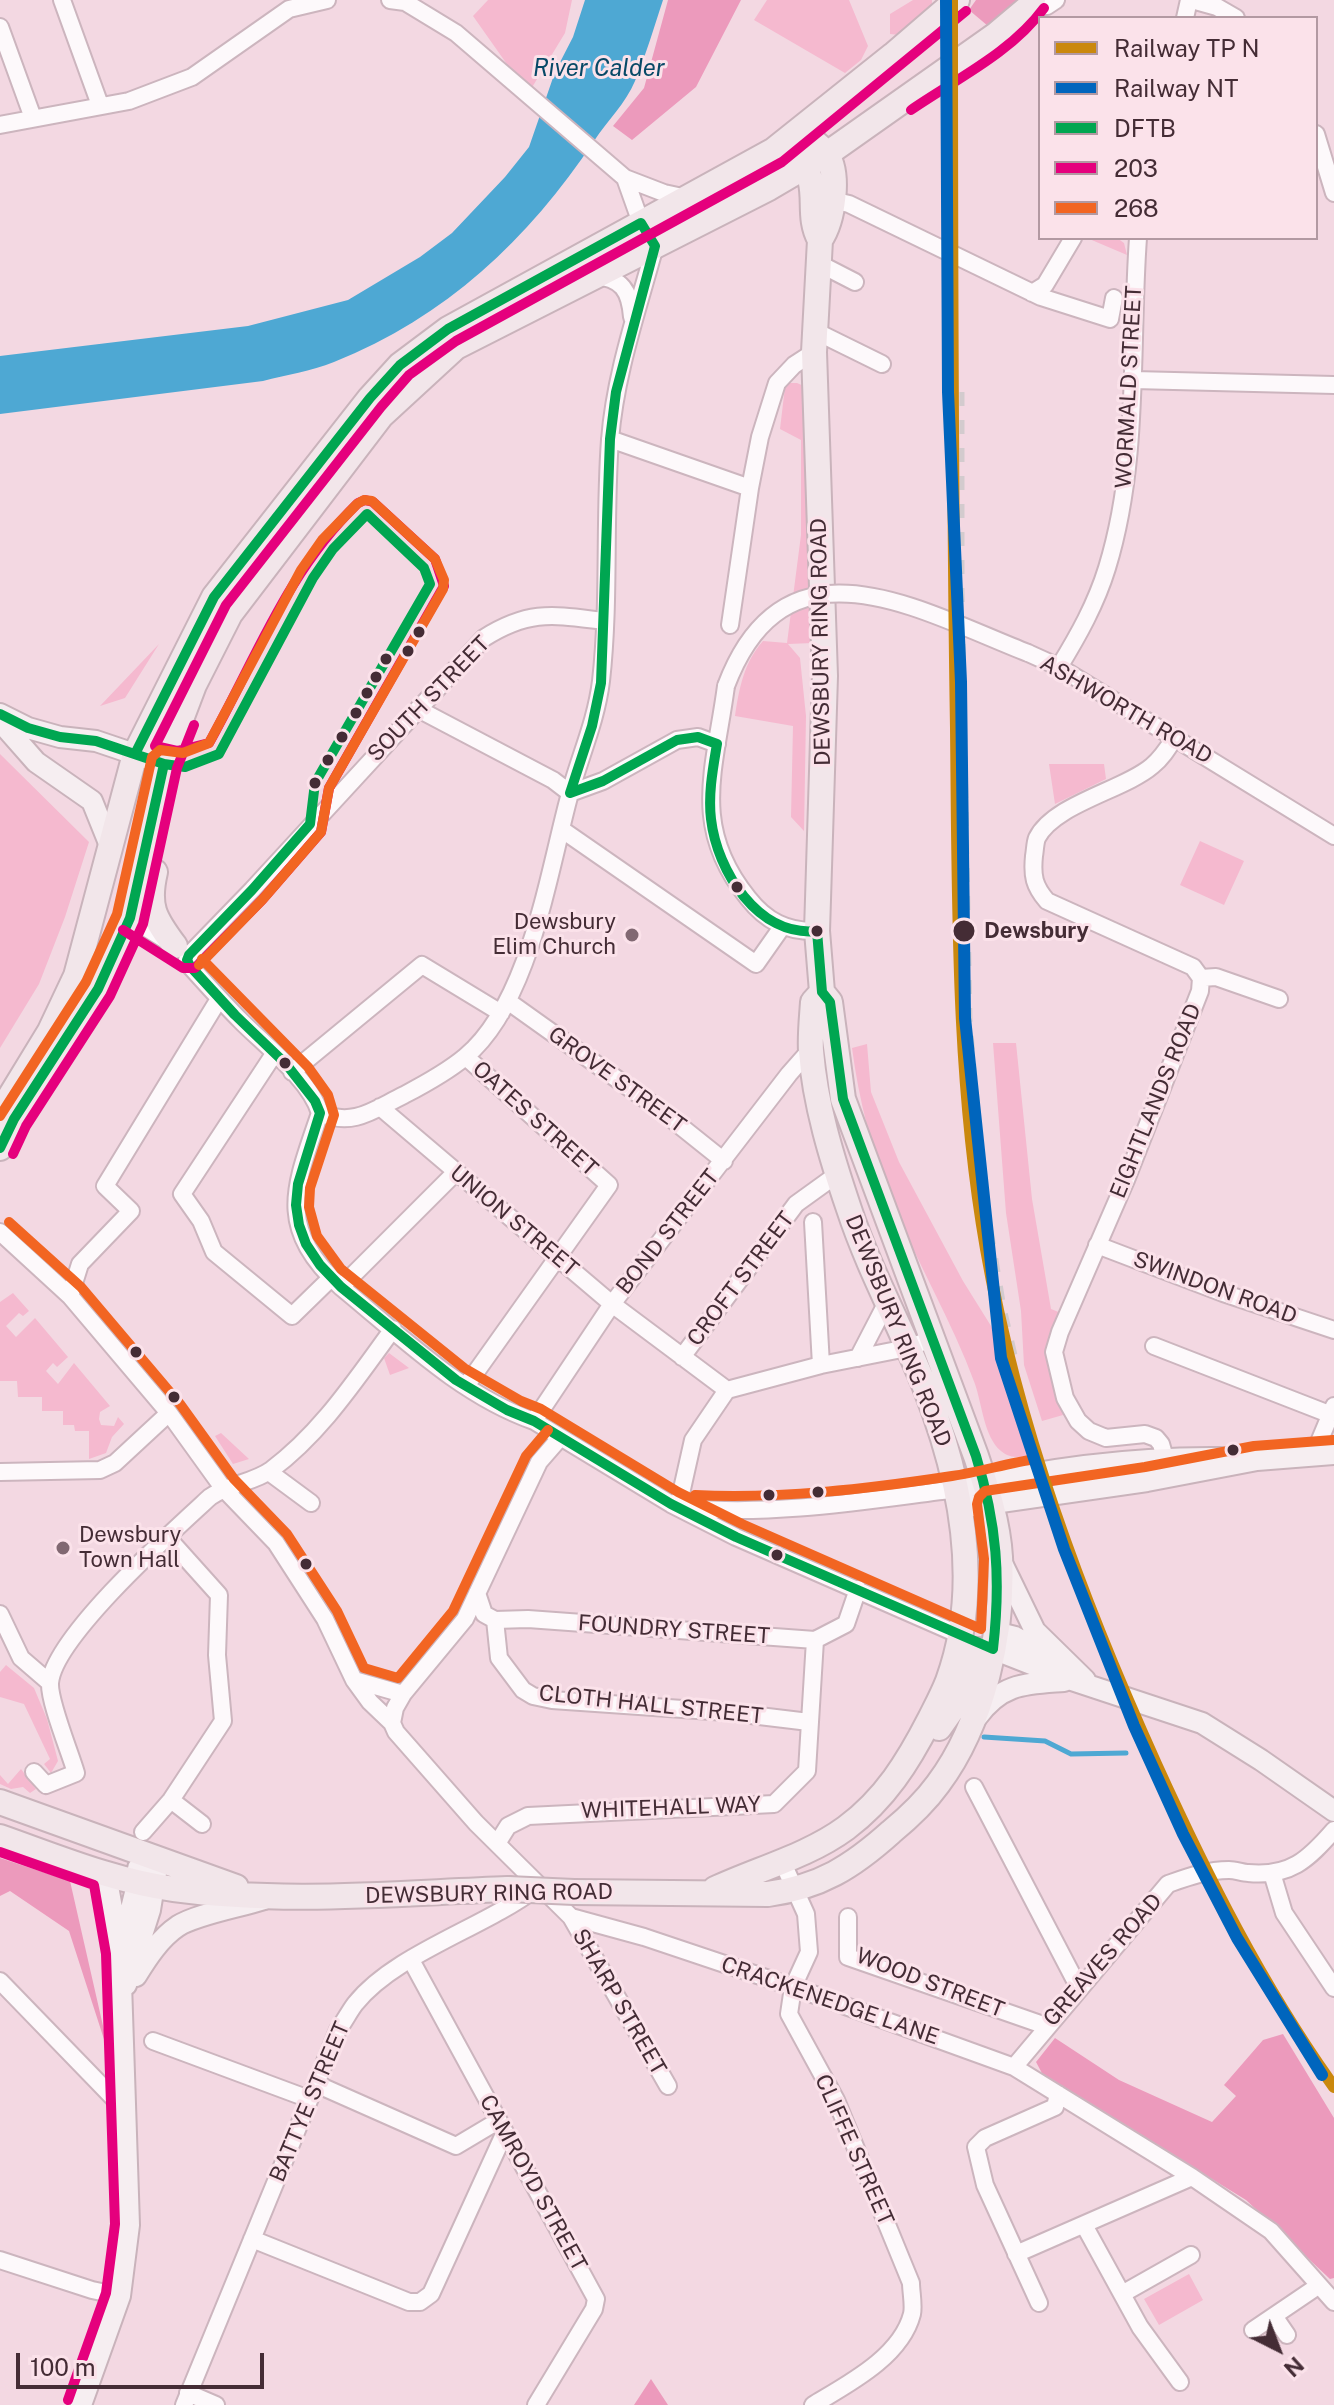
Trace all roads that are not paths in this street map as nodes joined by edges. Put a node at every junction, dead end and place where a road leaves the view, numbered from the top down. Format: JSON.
{"nodes":[{"id":1,"x":62,"y":0,"type":"edge"},
{"id":2,"x":327,"y":0,"type":"edge"},
{"id":3,"x":390,"y":0,"type":"edge"},
{"id":4,"x":957,"y":0,"type":"edge"},
{"id":5,"x":1056,"y":0,"type":"edge"},
{"id":6,"x":1191,"y":0,"type":"edge"},
{"id":7,"x":1031,"y":4,"type":"edge"},
{"id":8,"x":1233,"y":16,"type":"edge"},
{"id":9,"x":0,"y":27,"type":"edge"},
{"id":10,"x":100,"y":105,"type":"junction"},
{"id":11,"x":33,"y":118,"type":"junction"},
{"id":12,"x":0,"y":125,"type":"edge"},
{"id":13,"x":792,"y":136,"type":"junction"},
{"id":14,"x":1318,"y":141,"type":"edge"},
{"id":15,"x":816,"y":160,"type":"junction"},
{"id":16,"x":625,"y":178,"type":"junction"},
{"id":17,"x":769,"y":188,"type":"junction"},
{"id":18,"x":1334,"y":193,"type":"edge"},
{"id":19,"x":687,"y":198,"type":"junction"},
{"id":20,"x":840,"y":202,"type":"junction"},
{"id":21,"x":641,"y":223,"type":"junction"},
{"id":22,"x":818,"y":240,"type":"junction"},
{"id":23,"x":1072,"y":240,"type":"edge"},
{"id":24,"x":1138,"y":240,"type":"edge"},
{"id":25,"x":655,"y":246,"type":"junction"},
{"id":26,"x":595,"y":276,"type":"junction"},
{"id":27,"x":855,"y":282,"type":"dead end"},
{"id":28,"x":1032,"y":293,"type":"junction"},
{"id":29,"x":1114,"y":298,"type":"dead end"},
{"id":30,"x":633,"y":327,"type":"junction"},
{"id":31,"x":452,"y":338,"type":"junction"},
{"id":32,"x":815,"y":341,"type":"junction"},
{"id":33,"x":882,"y":364,"type":"dead end"},
{"id":34,"x":1134,"y":380,"type":"junction"},
{"id":35,"x":1334,"y":385,"type":"edge"},
{"id":36,"x":610,"y":439,"type":"junction"},
{"id":37,"x":750,"y":488,"type":"junction"},
{"id":38,"x":604,"y":621,"type":"junction"},
{"id":39,"x":730,"y":625,"type":"dead end"},
{"id":40,"x":1059,"y":667,"type":"junction"},
{"id":41,"x":723,"y":706,"type":"junction"},
{"id":42,"x":418,"y":709,"type":"junction"},
{"id":43,"x":0,"y":714,"type":"edge"},
{"id":44,"x":0,"y":721,"type":"edge"},
{"id":45,"x":1175,"y":737,"type":"junction"},
{"id":46,"x":677,"y":740,"type":"junction"},
{"id":47,"x":717,"y":744,"type":"junction"},
{"id":48,"x":135,"y":754,"type":"junction"},
{"id":49,"x":164,"y":764,"type":"junction"},
{"id":50,"x":570,"y":793,"type":"junction"},
{"id":51,"x":154,"y":812,"type":"junction"},
{"id":52,"x":561,"y":829,"type":"junction"},
{"id":53,"x":1334,"y":836,"type":"edge"},
{"id":54,"x":111,"y":848,"type":"junction"},
{"id":55,"x":130,"y":918,"type":"junction"},
{"id":56,"x":782,"y":927,"type":"junction"},
{"id":57,"x":817,"y":931,"type":"junction"},
{"id":58,"x":182,"y":950,"type":"junction"},
{"id":59,"x":76,"y":976,"type":"junction"},
{"id":60,"x":1201,"y":978,"type":"junction"},
{"id":61,"x":822,"y":992,"type":"junction"},
{"id":62,"x":219,"y":999,"type":"junction"},
{"id":63,"x":1279,"y":999,"type":"dead end"},
{"id":64,"x":505,"y":1007,"type":"junction"},
{"id":65,"x":811,"y":1049,"type":"junction"},
{"id":66,"x":274,"y":1054,"type":"junction"},
{"id":67,"x":466,"y":1057,"type":"junction"},
{"id":68,"x":292,"y":1072,"type":"junction"},
{"id":69,"x":380,"y":1107,"type":"junction"},
{"id":70,"x":0,"y":1113,"type":"edge"},
{"id":71,"x":320,"y":1113,"type":"junction"},
{"id":72,"x":0,"y":1148,"type":"edge"},
{"id":73,"x":724,"y":1161,"type":"junction"},
{"id":74,"x":456,"y":1172,"type":"junction"},
{"id":75,"x":839,"y":1173,"type":"junction"},
{"id":76,"x":813,"y":1222,"type":"dead end"},
{"id":77,"x":0,"y":1232,"type":"edge"},
{"id":78,"x":1097,"y":1245,"type":"junction"},
{"id":79,"x":557,"y":1258,"type":"junction"},
{"id":80,"x":336,"y":1282,"type":"junction"},
{"id":81,"x":70,"y":1296,"type":"junction"},
{"id":82,"x":887,"y":1302,"type":"junction"},
{"id":83,"x":612,"y":1304,"type":"junction"},
{"id":84,"x":393,"y":1329,"type":"junction"},
{"id":85,"x":1334,"y":1330,"type":"edge"},
{"id":86,"x":932,"y":1339,"type":"junction"},
{"id":87,"x":1154,"y":1346,"type":"dead end"},
{"id":88,"x":907,"y":1348,"type":"junction"},
{"id":89,"x":682,"y":1357,"type":"junction"},
{"id":90,"x":858,"y":1358,"type":"junction"},
{"id":91,"x":821,"y":1365,"type":"junction"},
{"id":92,"x":466,"y":1386,"type":"junction"},
{"id":93,"x":727,"y":1390,"type":"junction"},
{"id":94,"x":1332,"y":1410,"type":"edge"},
{"id":95,"x":169,"y":1413,"type":"junction"},
{"id":96,"x":534,"y":1421,"type":"junction"},
{"id":97,"x":559,"y":1439,"type":"junction"},
{"id":98,"x":1163,"y":1451,"type":"junction"},
{"id":99,"x":1324,"y":1454,"type":"edge"},
{"id":100,"x":1257,"y":1460,"type":"junction"},
{"id":101,"x":0,"y":1472,"type":"edge"},
{"id":102,"x":269,"y":1472,"type":"junction"},
{"id":103,"x":223,"y":1488,"type":"junction"},
{"id":104,"x":988,"y":1493,"type":"junction"},
{"id":105,"x":958,"y":1499,"type":"junction"},
{"id":106,"x":311,"y":1503,"type":"dead end"},
{"id":107,"x":678,"y":1507,"type":"junction"},
{"id":108,"x":167,"y":1537,"type":"junction"},
{"id":109,"x":1000,"y":1557,"type":"junction"},
{"id":110,"x":858,"y":1589,"type":"junction"},
{"id":111,"x":477,"y":1593,"type":"junction"},
{"id":112,"x":0,"y":1614,"type":"edge"},
{"id":113,"x":495,"y":1620,"type":"junction"},
{"id":114,"x":815,"y":1640,"type":"junction"},
{"id":115,"x":982,"y":1640,"type":"junction"},
{"id":116,"x":1070,"y":1673,"type":"junction"},
{"id":117,"x":354,"y":1680,"type":"junction"},
{"id":118,"x":50,"y":1683,"type":"junction"},
{"id":119,"x":403,"y":1694,"type":"junction"},
{"id":120,"x":809,"y":1722,"type":"junction"},
{"id":121,"x":973,"y":1722,"type":"junction"},
{"id":122,"x":392,"y":1723,"type":"junction"},
{"id":123,"x":34,"y":1772,"type":"dead end"},
{"id":124,"x":974,"y":1787,"type":"dead end"},
{"id":125,"x":171,"y":1800,"type":"junction"},
{"id":126,"x":0,"y":1802,"type":"edge"},
{"id":127,"x":1334,"y":1811,"type":"edge"},
{"id":128,"x":202,"y":1824,"type":"dead end"},
{"id":129,"x":1334,"y":1830,"type":"edge"},
{"id":130,"x":143,"y":1832,"type":"dead end"},
{"id":131,"x":0,"y":1837,"type":"edge"},
{"id":132,"x":498,"y":1842,"type":"junction"},
{"id":133,"x":149,"y":1857,"type":"junction"},
{"id":134,"x":782,"y":1861,"type":"junction"},
{"id":135,"x":1272,"y":1873,"type":"junction"},
{"id":136,"x":106,"y":1875,"type":"junction"},
{"id":137,"x":146,"y":1883,"type":"junction"},
{"id":138,"x":539,"y":1886,"type":"junction"},
{"id":139,"x":795,"y":1890,"type":"junction"},
{"id":140,"x":709,"y":1892,"type":"junction"},
{"id":141,"x":268,"y":1898,"type":"junction"},
{"id":142,"x":571,"y":1917,"type":"junction"},
{"id":143,"x":848,"y":1917,"type":"dead end"},
{"id":144,"x":120,"y":1953,"type":"junction"},
{"id":145,"x":411,"y":1960,"type":"junction"},
{"id":146,"x":0,"y":1981,"type":"edge"},
{"id":147,"x":793,"y":1987,"type":"junction"},
{"id":148,"x":1079,"y":1988,"type":"junction"},
{"id":149,"x":1334,"y":1988,"type":"edge"},
{"id":150,"x":121,"y":2000,"type":"junction"},
{"id":151,"x":1046,"y":2026,"type":"junction"},
{"id":152,"x":153,"y":2041,"type":"dead end"},
{"id":153,"x":1014,"y":2067,"type":"junction"},
{"id":154,"x":668,"y":2086,"type":"dead end"},
{"id":155,"x":313,"y":2092,"type":"junction"},
{"id":156,"x":1058,"y":2094,"type":"junction"},
{"id":157,"x":127,"y":2112,"type":"junction"},
{"id":158,"x":501,"y":2127,"type":"junction"},
{"id":159,"x":1192,"y":2177,"type":"junction"},
{"id":160,"x":1084,"y":2225,"type":"junction"},
{"id":161,"x":252,"y":2239,"type":"junction"},
{"id":162,"x":1016,"y":2254,"type":"junction"},
{"id":163,"x":1191,"y":2255,"type":"dead end"},
{"id":164,"x":0,"y":2260,"type":"edge"},
{"id":165,"x":1318,"y":2286,"type":"junction"},
{"id":166,"x":1122,"y":2294,"type":"junction"},
{"id":167,"x":120,"y":2296,"type":"junction"},
{"id":168,"x":1334,"y":2302,"type":"edge"},
{"id":169,"x":1039,"y":2303,"type":"dead end"},
{"id":170,"x":1274,"y":2316,"type":"junction"},
{"id":171,"x":1253,"y":2330,"type":"dead end"},
{"id":172,"x":1287,"y":2335,"type":"dead end"},
{"id":173,"x":1180,"y":2382,"type":"dead end"},
{"id":174,"x":186,"y":2399,"type":"edge"},
{"id":175,"x":81,"y":2405,"type":"edge"},
{"id":176,"x":216,"y":2405,"type":"edge"},
{"id":177,"x":536,"y":2405,"type":"edge"},
{"id":178,"x":813,"y":2405,"type":"edge"}],
"edges":[{"from":1,"to":10,"type":"street"},
{"from":2,"to":10,"type":"street"},
{"from":3,"to":16,"type":"street"},
{"from":4,"to":13,"type":"highway"},
{"from":5,"to":7,"type":"street"},
{"from":6,"to":8,"type":"street"},
{"from":7,"to":15,"type":"highway"},
{"from":9,"to":11,"type":"street"},
{"from":10,"to":11,"type":"street"},
{"from":11,"to":12,"type":"street"},
{"from":13,"to":15,"type":"highway"},
{"from":13,"to":19,"type":"highway"},
{"from":14,"to":18,"type":"street"},
{"from":15,"to":17,"type":"highway"},
{"from":15,"to":20,"type":"highway"},
{"from":15,"to":22,"type":"highway"},
{"from":16,"to":19,"type":"street"},
{"from":16,"to":21,"type":"street"},
{"from":17,"to":22,"type":"highway"},
{"from":17,"to":25,"type":"highway"},
{"from":19,"to":21,"type":"highway"},
{"from":20,"to":22,"type":"highway"},
{"from":20,"to":28,"type":"street"},
{"from":21,"to":25,"type":"street"},
{"from":21,"to":31,"type":"highway"},
{"from":22,"to":27,"type":"street"},
{"from":22,"to":32,"type":"highway","name":"DEWSBURY RING ROAD"},
{"from":23,"to":28,"type":"street"},
{"from":24,"to":34,"type":"street","name":"WORMALD STREET"},
{"from":25,"to":26,"type":"highway"},
{"from":25,"to":30,"type":"street"},
{"from":26,"to":30,"type":"street"},
{"from":26,"to":31,"type":"highway"},
{"from":28,"to":29,"type":"street"},
{"from":30,"to":36,"type":"street"},
{"from":31,"to":48,"type":"highway"},
{"from":31,"to":49,"type":"highway"},
{"from":32,"to":33,"type":"street"},
{"from":32,"to":37,"type":"street"},
{"from":32,"to":57,"type":"highway","name":"DEWSBURY RING ROAD"},
{"from":34,"to":35,"type":"street"},
{"from":34,"to":40,"type":"street","name":"WORMALD STREET"},
{"from":36,"to":37,"type":"street"},
{"from":36,"to":38,"type":"street"},
{"from":37,"to":39,"type":"street"},
{"from":38,"to":42,"type":"street","name":"SOUTH STREET"},
{"from":38,"to":50,"type":"street"},
{"from":40,"to":41,"type":"street","name":"ASHWORTH ROAD","bridge":true},
{"from":40,"to":45,"type":"street","name":"ASHWORTH ROAD"},
{"from":41,"to":46,"type":"street"},
{"from":41,"to":47,"type":"street","name":"ASHWORTH ROAD"},
{"from":42,"to":50,"type":"street"},
{"from":42,"to":58,"type":"street","name":"SOUTH STREET"},
{"from":43,"to":48,"type":"main road"},
{"from":44,"to":54,"type":"main road"},
{"from":45,"to":53,"type":"street","name":"ASHWORTH ROAD"},
{"from":45,"to":60,"type":"street","name":"EIGHTLANDS ROAD"},
{"from":46,"to":47,"type":"street"},
{"from":46,"to":50,"type":"street"},
{"from":47,"to":56,"type":"street","name":"ASHWORTH ROAD"},
{"from":48,"to":49,"type":"main road"},
{"from":48,"to":54,"type":"highway"},
{"from":49,"to":51,"type":"highway"},
{"from":50,"to":52,"type":"street"},
{"from":51,"to":55,"type":"highway"},
{"from":51,"to":58,"type":"highway"},
{"from":52,"to":56,"type":"street"},
{"from":52,"to":64,"type":"street"},
{"from":54,"to":59,"type":"highway"},
{"from":55,"to":58,"type":"street"},
{"from":55,"to":59,"type":"highway"},
{"from":55,"to":72,"type":"highway"},
{"from":56,"to":57,"type":"street"},
{"from":57,"to":61,"type":"highway","name":"DEWSBURY RING ROAD"},
{"from":58,"to":62,"type":"street"},
{"from":59,"to":70,"type":"highway"},
{"from":60,"to":63,"type":"street"},
{"from":60,"to":78,"type":"street","name":"EIGHTLANDS ROAD"},
{"from":61,"to":65,"type":"highway","name":"DEWSBURY RING ROAD"},
{"from":61,"to":86,"type":"highway","name":"DEWSBURY RING ROAD"},
{"from":62,"to":66,"type":"street"},
{"from":62,"to":81,"type":"street"},
{"from":64,"to":67,"type":"street"},
{"from":64,"to":68,"type":"street","name":"GROVE STREET"},
{"from":64,"to":73,"type":"street","name":"GROVE STREET"},
{"from":65,"to":73,"type":"street","name":"BOND STREET"},
{"from":65,"to":75,"type":"highway","name":"DEWSBURY RING ROAD"},
{"from":66,"to":68,"type":"street"},
{"from":66,"to":80,"type":"street"},
{"from":67,"to":69,"type":"street"},
{"from":67,"to":79,"type":"street","name":"OATES STREET"},
{"from":68,"to":71,"type":"street"},
{"from":69,"to":71,"type":"street"},
{"from":69,"to":74,"type":"street","name":"UNION STREET"},
{"from":71,"to":80,"type":"street"},
{"from":73,"to":83,"type":"street","name":"BOND STREET"},
{"from":74,"to":79,"type":"street","name":"UNION STREET"},
{"from":74,"to":80,"type":"street"},
{"from":75,"to":82,"type":"highway","name":"DEWSBURY RING ROAD"},
{"from":75,"to":89,"type":"street","name":"CROFT STREET"},
{"from":76,"to":91,"type":"street"},
{"from":77,"to":81,"type":"street","name":"CRACKENEDGE LANE"},
{"from":78,"to":85,"type":"street","name":"SWINDON ROAD"},
{"from":78,"to":98,"type":"street","name":"EIGHTLANDS ROAD"},
{"from":79,"to":83,"type":"street","name":"UNION STREET"},
{"from":79,"to":92,"type":"street"},
{"from":80,"to":84,"type":"street"},
{"from":81,"to":95,"type":"street","name":"CRACKENEDGE LANE"},
{"from":82,"to":88,"type":"highway","name":"DEWSBURY RING ROAD"},
{"from":82,"to":90,"type":"street"},
{"from":83,"to":89,"type":"street","name":"UNION STREET"},
{"from":83,"to":96,"type":"street","name":"BOND STREET"},
{"from":84,"to":92,"type":"street"},
{"from":84,"to":102,"type":"street"},
{"from":86,"to":88,"type":"street"},
{"from":86,"to":104,"type":"highway","name":"DEWSBURY RING ROAD"},
{"from":87,"to":94,"type":"street"},
{"from":88,"to":90,"type":"street"},
{"from":88,"to":105,"type":"highway","name":"DEWSBURY RING ROAD"},
{"from":89,"to":93,"type":"street","name":"UNION STREET"},
{"from":90,"to":91,"type":"street"},
{"from":91,"to":93,"type":"street"},
{"from":92,"to":96,"type":"street"},
{"from":93,"to":107,"type":"street"},
{"from":94,"to":99,"type":"street"},
{"from":95,"to":101,"type":"street"},
{"from":95,"to":103,"type":"street","name":"CRACKENEDGE LANE"},
{"from":96,"to":97,"type":"street"},
{"from":97,"to":107,"type":"street"},
{"from":97,"to":111,"type":"street"},
{"from":98,"to":100,"type":"main road"},
{"from":98,"to":104,"type":"main road"},
{"from":99,"to":100,"type":"main road"},
{"from":100,"to":104,"type":"main road"},
{"from":102,"to":103,"type":"street"},
{"from":102,"to":106,"type":"street"},
{"from":103,"to":108,"type":"street"},
{"from":103,"to":117,"type":"street","name":"CRACKENEDGE LANE"},
{"from":104,"to":105,"type":"main road"},
{"from":104,"to":109,"type":"highway","name":"DEWSBURY RING ROAD"},
{"from":105,"to":107,"type":"street"},
{"from":105,"to":115,"type":"highway","name":"DEWSBURY RING ROAD"},
{"from":107,"to":110,"type":"street"},
{"from":108,"to":118,"type":"street"},
{"from":108,"to":125,"type":"street"},
{"from":109,"to":115,"type":"highway","name":"DEWSBURY RING ROAD"},
{"from":109,"to":116,"type":"main road"},
{"from":110,"to":114,"type":"street"},
{"from":110,"to":115,"type":"street"},
{"from":111,"to":113,"type":"street"},
{"from":111,"to":119,"type":"street"},
{"from":112,"to":118,"type":"street"},
{"from":113,"to":114,"type":"street","name":"FOUNDRY STREET"},
{"from":113,"to":120,"type":"street","name":"CLOTH HALL STREET"},
{"from":114,"to":120,"type":"street","name":"WHITEHALL WAY"},
{"from":115,"to":116,"type":"main road"},
{"from":115,"to":121,"type":"highway","name":"DEWSBURY RING ROAD"},
{"from":115,"to":134,"type":"highway","name":"DEWSBURY RING ROAD"},
{"from":116,"to":121,"type":"main road"},
{"from":116,"to":127,"type":"main road"},
{"from":117,"to":119,"type":"street"},
{"from":117,"to":122,"type":"street","name":"CRACKENEDGE LANE"},
{"from":118,"to":123,"type":"street"},
{"from":119,"to":122,"type":"street"},
{"from":120,"to":132,"type":"street","name":"WHITEHALL WAY"},
{"from":121,"to":139,"type":"highway","name":"DEWSBURY RING ROAD"},
{"from":122,"to":132,"type":"street","name":"CRACKENEDGE LANE"},
{"from":124,"to":148,"type":"street"},
{"from":125,"to":128,"type":"street"},
{"from":125,"to":130,"type":"street"},
{"from":126,"to":133,"type":"highway","name":"DEWSBURY RING ROAD"},
{"from":129,"to":135,"type":"street","name":"GREAVES ROAD"},
{"from":131,"to":136,"type":"highway","name":"DEWSBURY RING ROAD"},
{"from":132,"to":138,"type":"street","name":"CRACKENEDGE LANE"},
{"from":133,"to":137,"type":"main road"},
{"from":133,"to":141,"type":"highway","name":"DEWSBURY RING ROAD"},
{"from":134,"to":139,"type":"street","name":"CLIFFE STREET"},
{"from":134,"to":140,"type":"highway","name":"DEWSBURY RING ROAD"},
{"from":135,"to":148,"type":"street","name":"GREAVES ROAD"},
{"from":135,"to":149,"type":"street"},
{"from":136,"to":137,"type":"highway","name":"DEWSBURY RING ROAD"},
{"from":136,"to":144,"type":"main road"},
{"from":137,"to":141,"type":"highway","name":"DEWSBURY RING ROAD"},
{"from":137,"to":144,"type":"main road"},
{"from":137,"to":150,"type":"main road"},
{"from":138,"to":142,"type":"street","name":"CRACKENEDGE LANE"},
{"from":138,"to":145,"type":"street","name":"BATTYE STREET"},
{"from":139,"to":140,"type":"highway","name":"DEWSBURY RING ROAD"},
{"from":139,"to":147,"type":"street","name":"CLIFFE STREET"},
{"from":140,"to":141,"type":"highway","name":"DEWSBURY RING ROAD","bridge":true},
{"from":141,"to":150,"type":"main road"},
{"from":142,"to":147,"type":"street","name":"CRACKENEDGE LANE"},
{"from":142,"to":154,"type":"street","name":"SHARP STREET"},
{"from":143,"to":151,"type":"street","name":"WOOD STREET"},
{"from":144,"to":150,"type":"main road"},
{"from":145,"to":155,"type":"street","name":"BATTYE STREET"},
{"from":145,"to":158,"type":"street","name":"CAMROYD STREET"},
{"from":146,"to":157,"type":"street"},
{"from":147,"to":153,"type":"street","name":"CRACKENEDGE LANE"},
{"from":147,"to":178,"type":"street","name":"CLIFFE STREET"},
{"from":148,"to":151,"type":"street","name":"GREAVES ROAD"},
{"from":150,"to":157,"type":"main road"},
{"from":151,"to":153,"type":"street","name":"GREAVES ROAD"},
{"from":152,"to":155,"type":"street"},
{"from":153,"to":156,"type":"street","name":"CRACKENEDGE LANE"},
{"from":155,"to":158,"type":"street"},
{"from":155,"to":161,"type":"street","name":"BATTYE STREET"},
{"from":156,"to":159,"type":"street","name":"CRACKENEDGE LANE"},
{"from":156,"to":162,"type":"street"},
{"from":157,"to":167,"type":"main road"},
{"from":158,"to":161,"type":"street"},
{"from":158,"to":177,"type":"street","name":"CAMROYD STREET"},
{"from":159,"to":160,"type":"street"},
{"from":159,"to":165,"type":"street","name":"CRACKENEDGE LANE"},
{"from":160,"to":162,"type":"street"},
{"from":160,"to":166,"type":"street"},
{"from":161,"to":174,"type":"street","name":"BATTYE STREET"},
{"from":162,"to":169,"type":"street"},
{"from":163,"to":166,"type":"street"},
{"from":164,"to":167,"type":"street"},
{"from":165,"to":168,"type":"street","name":"CRACKENEDGE LANE"},
{"from":165,"to":170,"type":"street"},
{"from":166,"to":173,"type":"street"},
{"from":167,"to":175,"type":"main road"},
{"from":170,"to":171,"type":"street"},
{"from":170,"to":172,"type":"street"},
{"from":174,"to":176,"type":"street"}]}
